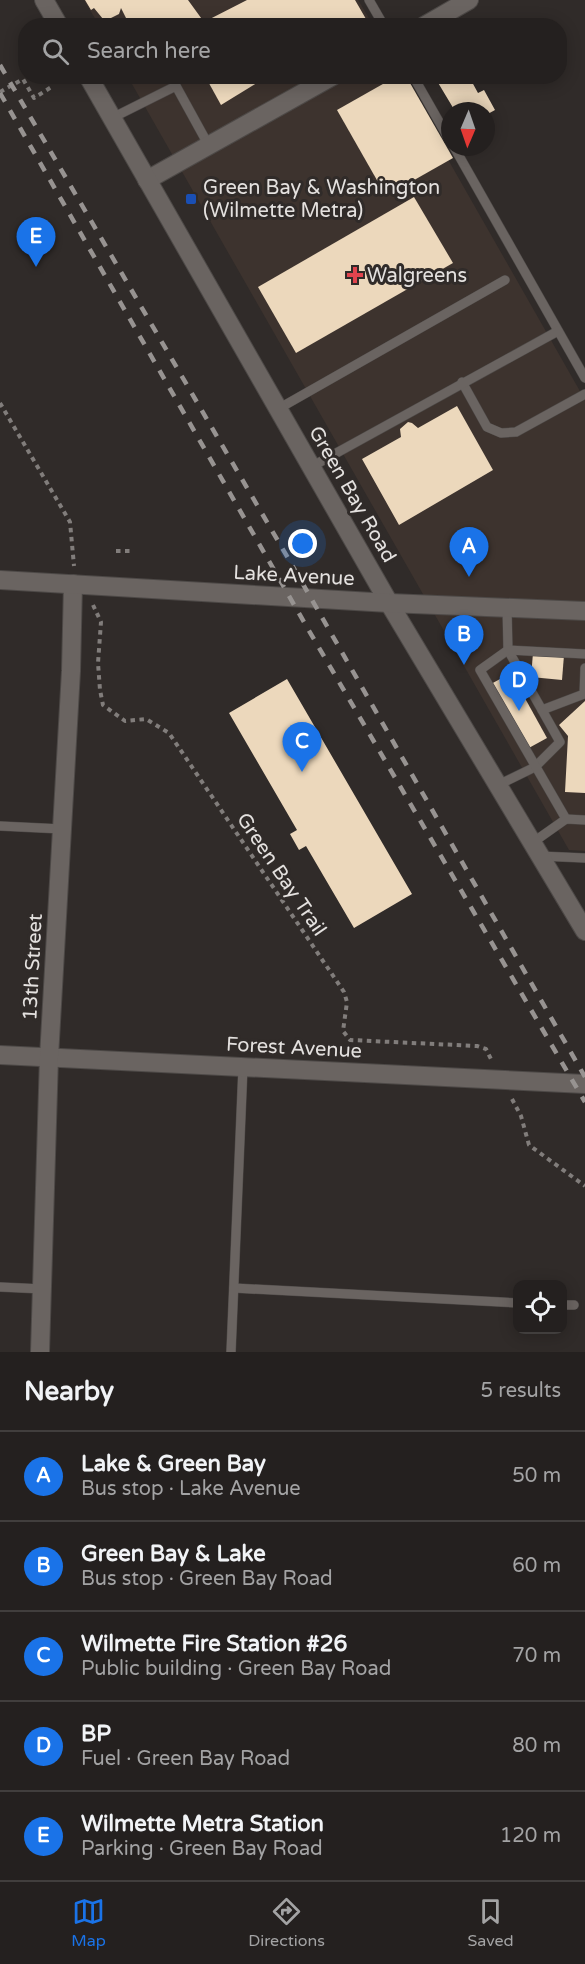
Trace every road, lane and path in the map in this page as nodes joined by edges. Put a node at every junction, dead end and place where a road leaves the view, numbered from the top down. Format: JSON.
{"nodes":[{"id":1,"x":44,"y":0,"type":"edge"},
{"id":2,"x":369,"y":0,"type":"edge"},
{"id":3,"x":469,"y":0,"type":"edge"},
{"id":4,"x":54,"y":18,"type":"edge"},
{"id":5,"x":379,"y":18,"type":"edge"},
{"id":6,"x":438,"y":18,"type":"edge"},
{"id":7,"x":18,"y":82,"type":"edge"},
{"id":8,"x":26,"y":84,"type":"edge"},
{"id":9,"x":93,"y":84,"type":"edge"},
{"id":10,"x":319,"y":84,"type":"edge"},
{"id":11,"x":418,"y":84,"type":"edge"},
{"id":12,"x":53,"y":87,"type":"dead end"},
{"id":13,"x":0,"y":92,"type":"edge"},
{"id":14,"x":112,"y":118,"type":"junction"},
{"id":15,"x":441,"y":125,"type":"edge"},
{"id":16,"x":209,"y":146,"type":"junction"},
{"id":17,"x":458,"y":156,"type":"edge"},
{"id":18,"x":147,"y":180,"type":"junction"},
{"id":19,"x":504,"y":280,"type":"dead end"},
{"id":20,"x":558,"y":331,"type":"junction"},
{"id":21,"x":585,"y":378,"type":"edge"},
{"id":22,"x":462,"y":382,"type":"junction"},
{"id":23,"x":585,"y":394,"type":"edge"},
{"id":24,"x":0,"y":403,"type":"edge"},
{"id":25,"x":278,"y":409,"type":"junction"},
{"id":26,"x":311,"y":467,"type":"junction"},
{"id":27,"x":116,"y":550,"type":"dead end"},
{"id":28,"x":130,"y":551,"type":"dead end"},
{"id":29,"x":73,"y":563,"type":"dead end"},
{"id":30,"x":0,"y":580,"type":"edge"},
{"id":31,"x":73,"y":584,"type":"junction"},
{"id":32,"x":389,"y":603,"type":"junction"},
{"id":33,"x":507,"y":608,"type":"junction"},
{"id":34,"x":585,"y":611,"type":"edge"},
{"id":35,"x":101,"y":621,"type":"dead end"},
{"id":36,"x":508,"y":650,"type":"junction"},
{"id":37,"x":585,"y":654,"type":"edge"},
{"id":38,"x":585,"y":668,"type":"edge"},
{"id":39,"x":542,"y":710,"type":"junction"},
{"id":40,"x":535,"y":767,"type":"junction"},
{"id":41,"x":498,"y":785,"type":"junction"},
{"id":42,"x":567,"y":819,"type":"junction"},
{"id":43,"x":585,"y":820,"type":"edge"},
{"id":44,"x":0,"y":826,"type":"edge"},
{"id":45,"x":62,"y":829,"type":"junction"},
{"id":46,"x":536,"y":849,"type":"junction"},
{"id":47,"x":585,"y":858,"type":"edge"},
{"id":48,"x":585,"y":931,"type":"edge"},
{"id":49,"x":0,"y":1055,"type":"edge"},
{"id":50,"x":49,"y":1058,"type":"junction"},
{"id":51,"x":243,"y":1067,"type":"junction"},
{"id":52,"x":495,"y":1067,"type":"dead end"},
{"id":53,"x":585,"y":1084,"type":"edge"},
{"id":54,"x":511,"y":1097,"type":"dead end"},
{"id":55,"x":585,"y":1186,"type":"edge"},
{"id":56,"x":0,"y":1287,"type":"edge"},
{"id":57,"x":234,"y":1288,"type":"junction"},
{"id":58,"x":43,"y":1289,"type":"junction"},
{"id":59,"x":513,"y":1302,"type":"edge"},
{"id":60,"x":567,"y":1305,"type":"edge"},
{"id":61,"x":574,"y":1305,"type":"dead end"},
{"id":62,"x":40,"y":1352,"type":"edge"},
{"id":63,"x":231,"y":1352,"type":"edge"}],
"edges":[{"from":1,"to":4,"type":"street"},
{"from":2,"to":5,"type":"lane"},
{"from":3,"to":6,"type":"street"},
{"from":7,"to":13,"type":"path"},
{"from":8,"to":12,"type":"path"},
{"from":9,"to":14,"type":"street","name":"Green Bay Road"},
{"from":10,"to":16,"type":"street"},
{"from":11,"to":15,"type":"lane"},
{"from":14,"to":16,"type":"lane"},
{"from":14,"to":18,"type":"street","name":"Green Bay Road"},
{"from":16,"to":18,"type":"street"},
{"from":17,"to":20,"type":"lane"},
{"from":18,"to":25,"type":"street","name":"Green Bay Road"},
{"from":19,"to":25,"type":"lane"},
{"from":20,"to":21,"type":"lane"},
{"from":20,"to":22,"type":"lane"},
{"from":22,"to":23,"type":"lane"},
{"from":22,"to":26,"type":"lane"},
{"from":24,"to":29,"type":"path"},
{"from":25,"to":26,"type":"street","name":"Green Bay Road"},
{"from":26,"to":32,"type":"street","name":"Green Bay Road"},
{"from":27,"to":28,"type":"path"},
{"from":30,"to":31,"type":"street","name":"Lake Avenue"},
{"from":31,"to":32,"type":"street","name":"Lake Avenue"},
{"from":31,"to":45,"type":"street","name":"13th Street"},
{"from":32,"to":33,"type":"street","name":"Lake Avenue"},
{"from":32,"to":41,"type":"street","name":"Green Bay Road"},
{"from":33,"to":34,"type":"street","name":"Lake Avenue"},
{"from":33,"to":36,"type":"lane"},
{"from":35,"to":52,"type":"path","name":"Green Bay Trail"},
{"from":36,"to":37,"type":"lane"},
{"from":36,"to":39,"type":"lane"},
{"from":36,"to":40,"type":"lane"},
{"from":38,"to":39,"type":"lane"},
{"from":39,"to":40,"type":"lane"},
{"from":40,"to":41,"type":"lane"},
{"from":40,"to":42,"type":"lane"},
{"from":41,"to":46,"type":"street","name":"Green Bay Road"},
{"from":42,"to":43,"type":"lane"},
{"from":42,"to":46,"type":"lane"},
{"from":44,"to":45,"type":"lane"},
{"from":45,"to":50,"type":"street","name":"13th Street"},
{"from":46,"to":47,"type":"lane"},
{"from":46,"to":48,"type":"street","name":"Green Bay Road"},
{"from":49,"to":50,"type":"street","name":"Forest Avenue"},
{"from":50,"to":51,"type":"street","name":"Forest Avenue"},
{"from":50,"to":58,"type":"street","name":"13th Street"},
{"from":51,"to":53,"type":"street","name":"Forest Avenue"},
{"from":51,"to":57,"type":"lane"},
{"from":54,"to":55,"type":"path"},
{"from":56,"to":58,"type":"lane"},
{"from":57,"to":59,"type":"lane"},
{"from":57,"to":63,"type":"lane"},
{"from":58,"to":62,"type":"street","name":"13th Street"},
{"from":60,"to":61,"type":"lane"}]}
